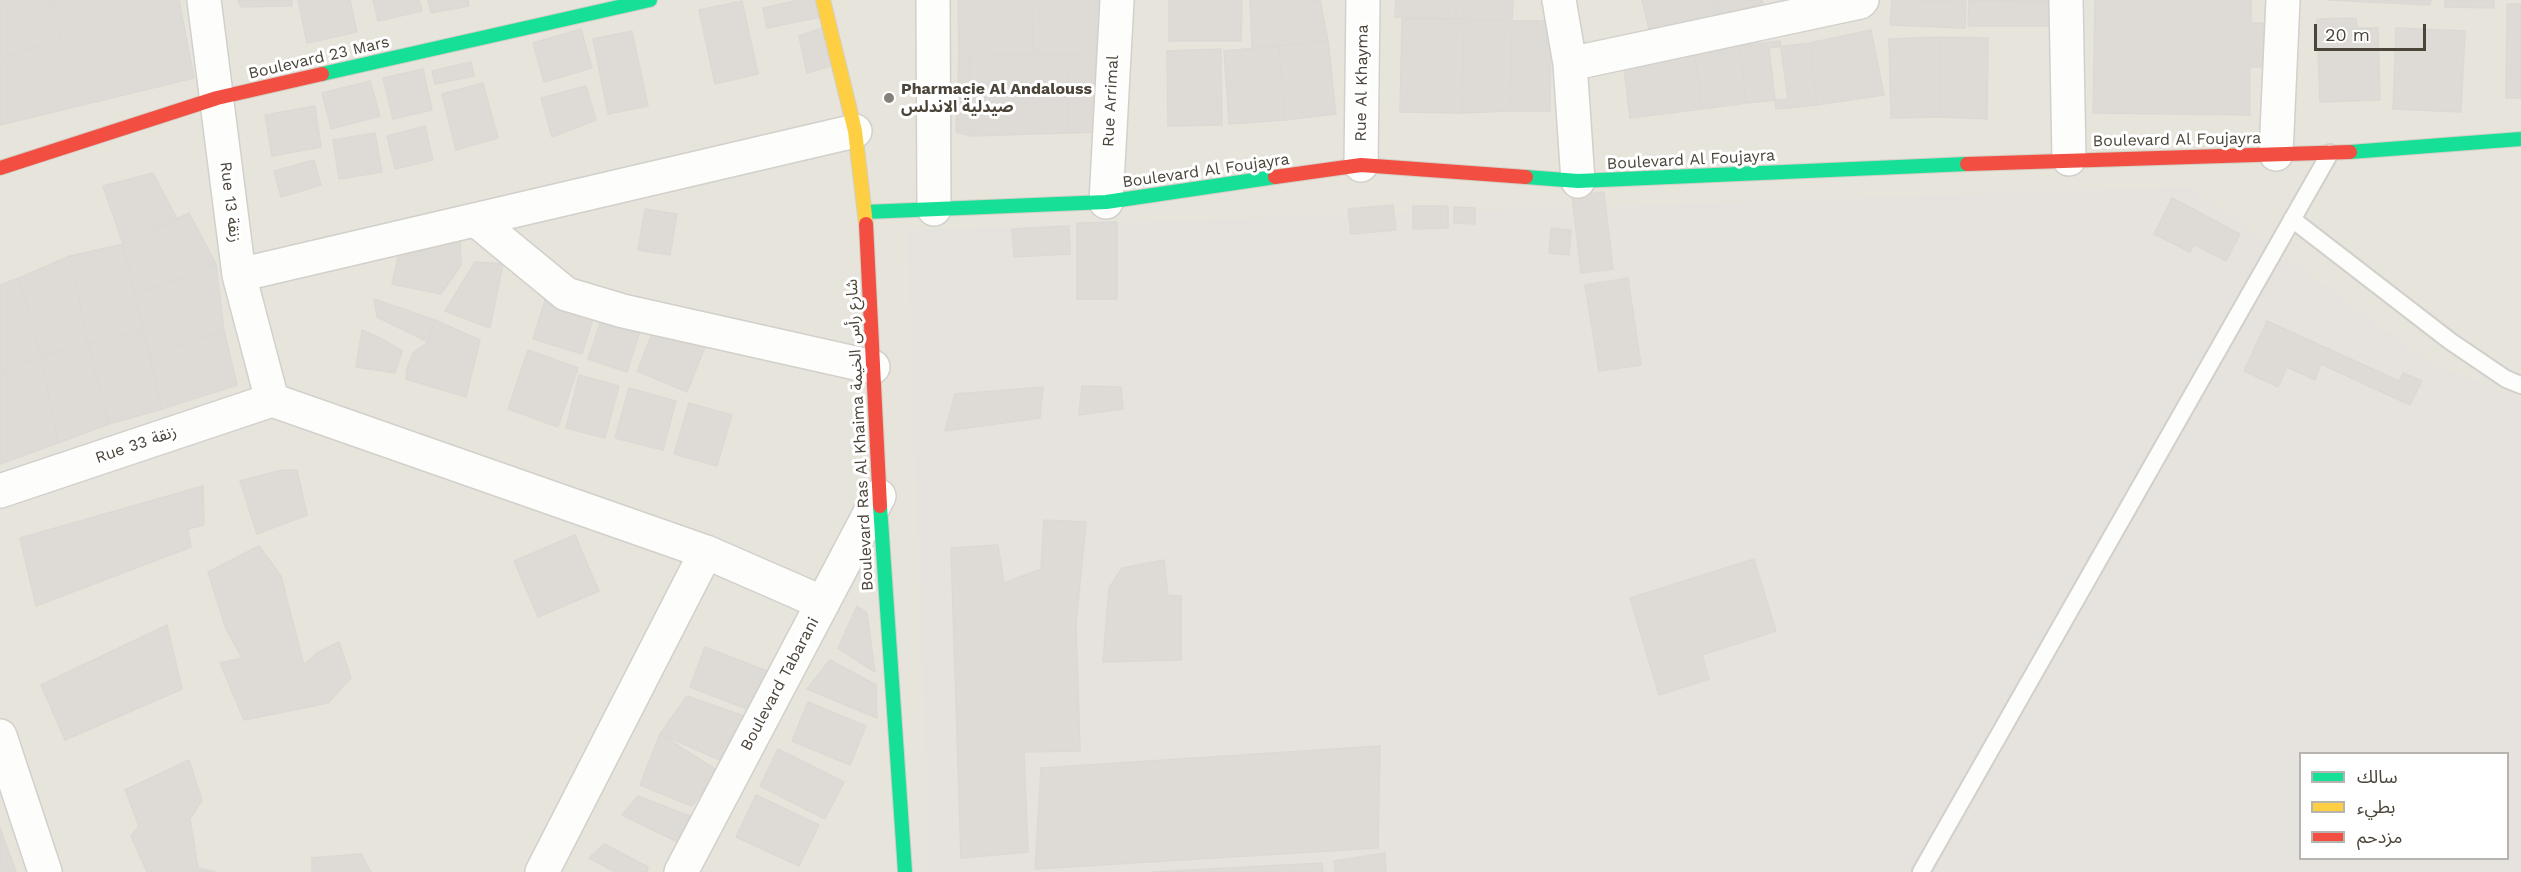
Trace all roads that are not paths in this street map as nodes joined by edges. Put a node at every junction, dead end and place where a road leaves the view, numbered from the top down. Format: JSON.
{"nodes":[{"id":1,"x":204,"y":0,"type":"edge"},
{"id":2,"x":650,"y":0,"type":"edge"},
{"id":3,"x":823,"y":0,"type":"edge"},
{"id":4,"x":933,"y":0,"type":"edge"},
{"id":5,"x":1117,"y":0,"type":"edge"},
{"id":6,"x":1363,"y":0,"type":"edge"},
{"id":7,"x":1559,"y":0,"type":"edge"},
{"id":8,"x":1862,"y":0,"type":"edge"},
{"id":9,"x":2066,"y":0,"type":"edge"},
{"id":10,"x":2283,"y":0,"type":"edge"},
{"id":11,"x":1570,"y":64,"type":"junction"},
{"id":12,"x":217,"y":98,"type":"junction"},
{"id":13,"x":855,"y":131,"type":"junction"},
{"id":14,"x":2521,"y":139,"type":"edge"},
{"id":15,"x":2330,"y":153,"type":"junction"},
{"id":16,"x":2276,"y":154,"type":"junction"},
{"id":17,"x":2069,"y":159,"type":"junction"},
{"id":18,"x":1361,"y":165,"type":"junction"},
{"id":19,"x":0,"y":168,"type":"edge"},
{"id":20,"x":1578,"y":181,"type":"junction"},
{"id":21,"x":1106,"y":202,"type":"junction"},
{"id":22,"x":934,"y":209,"type":"junction"},
{"id":23,"x":865,"y":212,"type":"junction"},
{"id":24,"x":2292,"y":219,"type":"junction"},
{"id":25,"x":476,"y":220,"type":"junction"},
{"id":26,"x":239,"y":275,"type":"junction"},
{"id":27,"x":873,"y":367,"type":"junction"},
{"id":28,"x":2521,"y":385,"type":"edge"},
{"id":29,"x":272,"y":400,"type":"junction"},
{"id":30,"x":0,"y":491,"type":"edge"},
{"id":31,"x":879,"y":496,"type":"junction"},
{"id":32,"x":706,"y":552,"type":"junction"},
{"id":33,"x":823,"y":603,"type":"junction"},
{"id":34,"x":0,"y":736,"type":"edge"},
{"id":35,"x":45,"y":872,"type":"edge"},
{"id":36,"x":542,"y":872,"type":"edge"},
{"id":37,"x":681,"y":872,"type":"edge"},
{"id":38,"x":905,"y":872,"type":"edge"},
{"id":39,"x":1921,"y":872,"type":"edge"}],
"edges":[{"from":1,"to":12,"type":"street","name":"Rue 13 زنقة"},
{"from":2,"to":12,"type":"street","name":"Boulevard 23 Mars"},
{"from":3,"to":13,"type":"street","name":"Boulevard Ras Al Khaima شارع رأس الخيمة"},
{"from":4,"to":22,"type":"street"},
{"from":5,"to":21,"type":"street","name":"Rue Arrimal"},
{"from":6,"to":18,"type":"street","name":"Rue Al Khayma"},
{"from":7,"to":11,"type":"street"},
{"from":8,"to":11,"type":"street"},
{"from":9,"to":17,"type":"street"},
{"from":10,"to":16,"type":"street"},
{"from":11,"to":20,"type":"street"},
{"from":12,"to":19,"type":"street","name":"Boulevard 23 Mars"},
{"from":12,"to":26,"type":"street","name":"Rue 13 زنقة"},
{"from":13,"to":23,"type":"street","name":"Boulevard Ras Al Khaima شارع رأس الخيمة"},
{"from":13,"to":25,"type":"street"},
{"from":14,"to":15,"type":"street","name":"Boulevard Al Foujayra"},
{"from":15,"to":16,"type":"street","name":"Boulevard Al Foujayra"},
{"from":15,"to":24,"type":"lane"},
{"from":16,"to":17,"type":"street","name":"Boulevard Al Foujayra"},
{"from":17,"to":20,"type":"street","name":"Boulevard Al Foujayra"},
{"from":18,"to":20,"type":"street","name":"Boulevard Al Foujayra"},
{"from":18,"to":21,"type":"street","name":"Boulevard Al Foujayra"},
{"from":21,"to":22,"type":"street","name":"Boulevard Al Foujayra"},
{"from":22,"to":23,"type":"street","name":"Boulevard Al Foujayra"},
{"from":23,"to":27,"type":"street","name":"Boulevard Ras Al Khaima شارع رأس الخيمة"},
{"from":24,"to":28,"type":"lane"},
{"from":24,"to":39,"type":"lane"},
{"from":25,"to":26,"type":"street"},
{"from":25,"to":27,"type":"street"},
{"from":26,"to":29,"type":"street","name":"Rue 13 زنقة"},
{"from":27,"to":31,"type":"street","name":"Boulevard Ras Al Khaima شارع رأس الخيمة"},
{"from":29,"to":30,"type":"street","name":"Rue 33 زنقة"},
{"from":29,"to":32,"type":"street"},
{"from":31,"to":33,"type":"street","name":"Boulevard Tabarani"},
{"from":31,"to":38,"type":"street","name":"Boulevard Ras Al Khaima شارع رأس الخيمة"},
{"from":32,"to":33,"type":"street"},
{"from":32,"to":36,"type":"street"},
{"from":33,"to":37,"type":"street","name":"Boulevard Tabarani"},
{"from":34,"to":35,"type":"street"}]}
